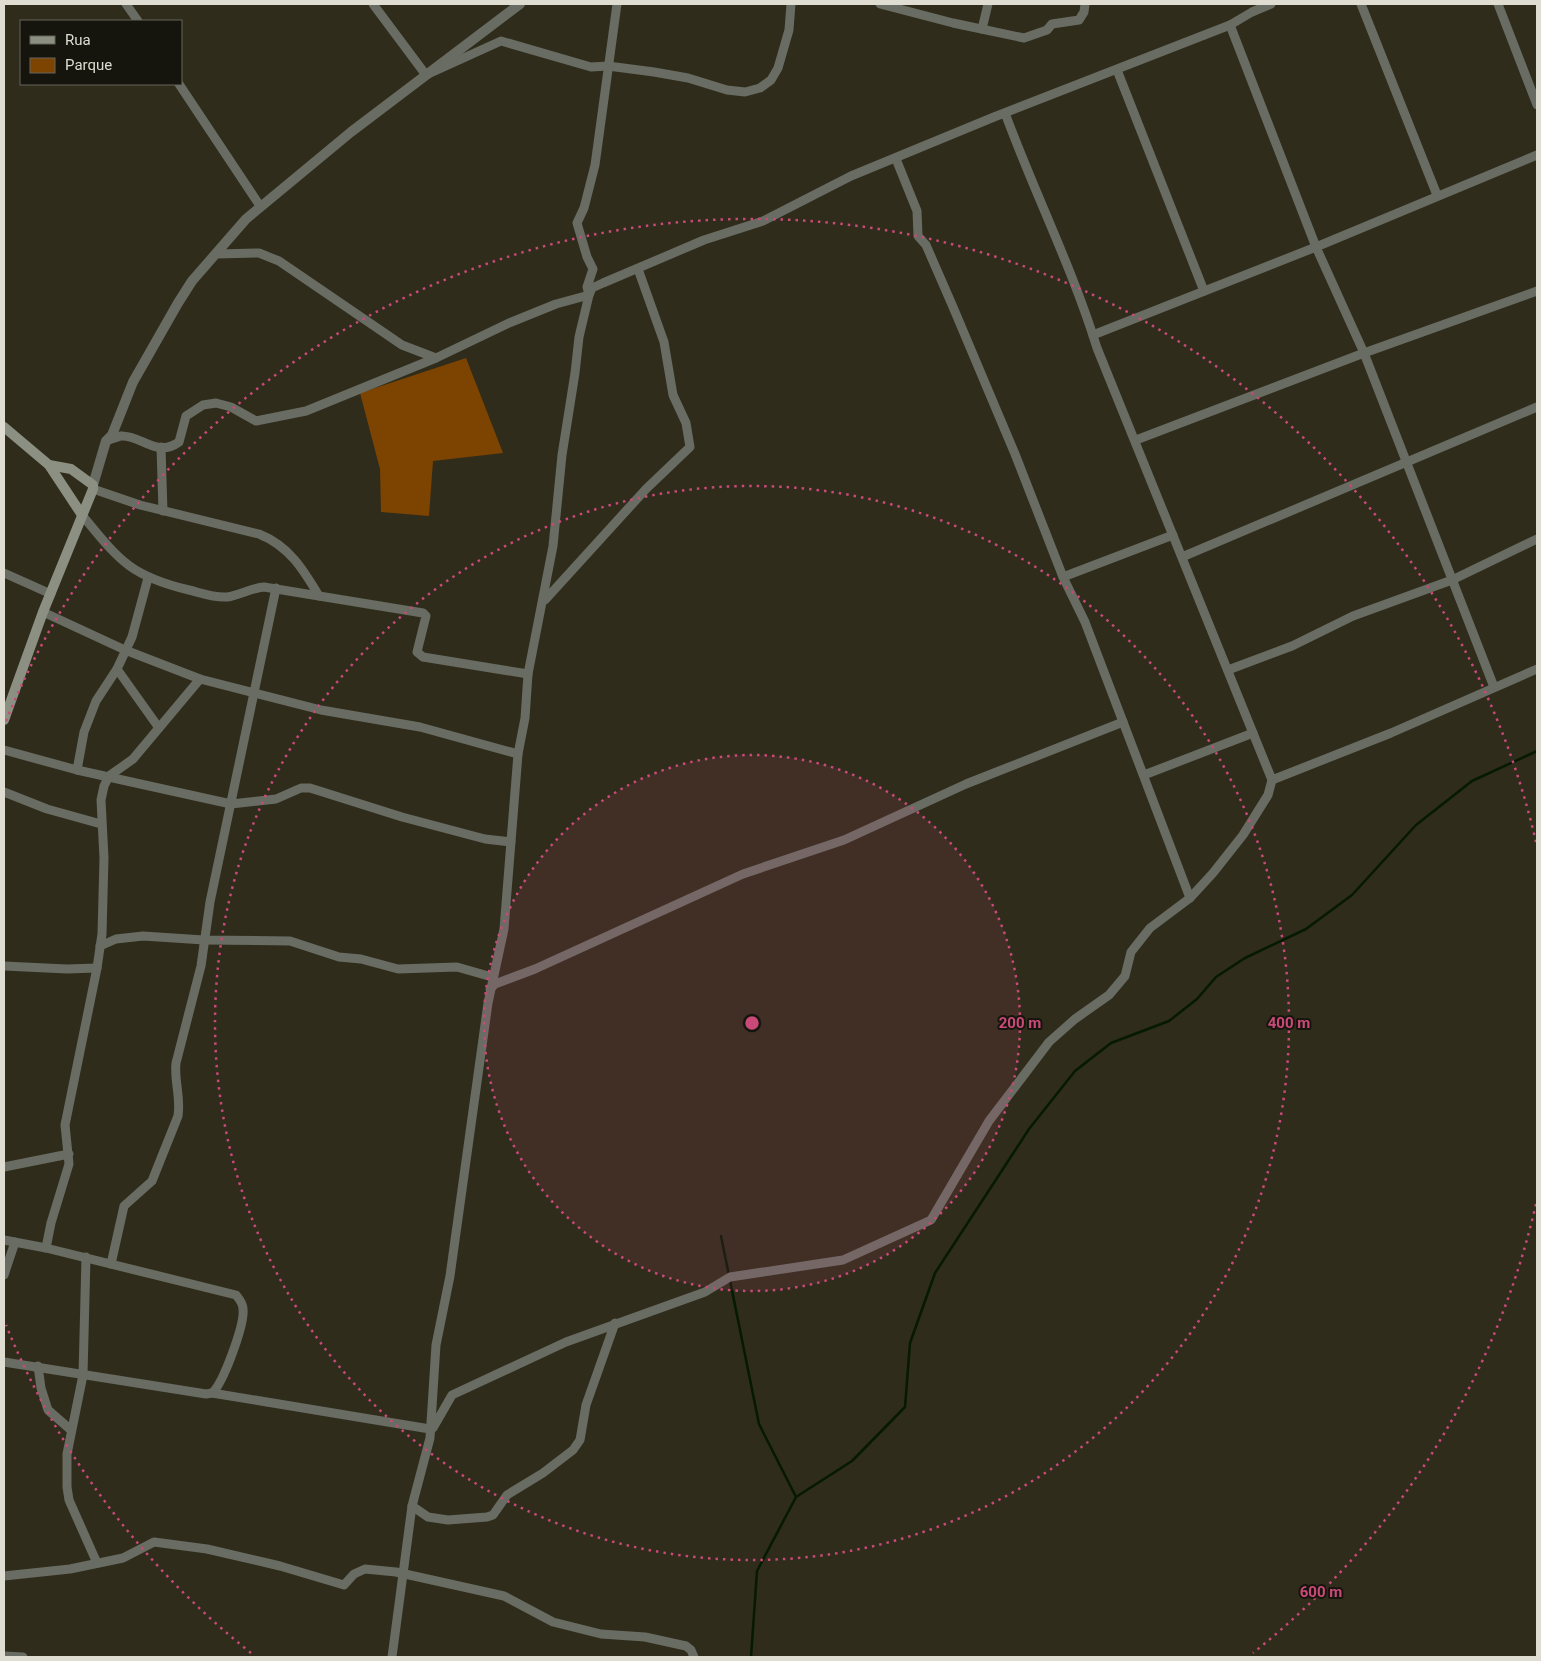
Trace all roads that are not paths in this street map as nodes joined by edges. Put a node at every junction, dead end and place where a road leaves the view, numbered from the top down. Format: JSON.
{"nodes":[{"id":1,"x":126,"y":4,"type":"edge"},
{"id":2,"x":373,"y":4,"type":"edge"},
{"id":3,"x":520,"y":4,"type":"edge"},
{"id":4,"x":617,"y":4,"type":"edge"},
{"id":5,"x":791,"y":4,"type":"edge"},
{"id":6,"x":880,"y":4,"type":"edge"},
{"id":7,"x":988,"y":4,"type":"edge"},
{"id":8,"x":1085,"y":4,"type":"edge"},
{"id":9,"x":1271,"y":4,"type":"edge"},
{"id":10,"x":1360,"y":4,"type":"edge"},
{"id":11,"x":1498,"y":4,"type":"edge"},
{"id":12,"x":137,"y":20,"type":"edge"},
{"id":13,"x":1230,"y":25,"type":"junction"},
{"id":14,"x":982,"y":29,"type":"junction"},
{"id":15,"x":608,"y":66,"type":"junction"},
{"id":16,"x":1117,"y":70,"type":"junction"},
{"id":17,"x":426,"y":75,"type":"junction"},
{"id":18,"x":180,"y":85,"type":"edge"},
{"id":19,"x":1537,"y":105,"type":"edge"},
{"id":20,"x":1005,"y":113,"type":"junction"},
{"id":21,"x":1537,"y":155,"type":"edge"},
{"id":22,"x":896,"y":159,"type":"junction"},
{"id":23,"x":1437,"y":196,"type":"junction"},
{"id":24,"x":260,"y":206,"type":"junction"},
{"id":25,"x":1316,"y":247,"type":"junction"},
{"id":26,"x":217,"y":254,"type":"junction"},
{"id":27,"x":638,"y":269,"type":"junction"},
{"id":28,"x":1204,"y":291,"type":"junction"},
{"id":29,"x":1537,"y":291,"type":"edge"},
{"id":30,"x":589,"y":295,"type":"junction"},
{"id":31,"x":1093,"y":334,"type":"junction"},
{"id":32,"x":1364,"y":353,"type":"junction"},
{"id":33,"x":436,"y":358,"type":"junction"},
{"id":34,"x":1537,"y":407,"type":"edge"},
{"id":35,"x":4,"y":427,"type":"edge"},
{"id":36,"x":1136,"y":440,"type":"junction"},
{"id":37,"x":106,"y":441,"type":"junction"},
{"id":38,"x":161,"y":448,"type":"junction"},
{"id":39,"x":1406,"y":464,"type":"junction"},
{"id":40,"x":50,"y":465,"type":"junction"},
{"id":41,"x":93,"y":487,"type":"junction"},
{"id":42,"x":163,"y":510,"type":"junction"},
{"id":43,"x":82,"y":515,"type":"junction"},
{"id":44,"x":1173,"y":535,"type":"junction"},
{"id":45,"x":1537,"y":539,"type":"edge"},
{"id":46,"x":1182,"y":557,"type":"junction"},
{"id":47,"x":4,"y":574,"type":"edge"},
{"id":48,"x":1063,"y":577,"type":"junction"},
{"id":49,"x":148,"y":578,"type":"junction"},
{"id":50,"x":1452,"y":580,"type":"junction"},
{"id":51,"x":276,"y":588,"type":"junction"},
{"id":52,"x":51,"y":594,"type":"junction"},
{"id":53,"x":319,"y":596,"type":"junction"},
{"id":54,"x":544,"y":601,"type":"junction"},
{"id":55,"x":43,"y":612,"type":"junction"},
{"id":56,"x":125,"y":650,"type":"junction"},
{"id":57,"x":117,"y":669,"type":"junction"},
{"id":58,"x":1537,"y":669,"type":"edge"},
{"id":59,"x":1228,"y":670,"type":"junction"},
{"id":60,"x":528,"y":674,"type":"junction"},
{"id":61,"x":200,"y":679,"type":"junction"},
{"id":62,"x":1494,"y":687,"type":"junction"},
{"id":63,"x":255,"y":692,"type":"junction"},
{"id":64,"x":4,"y":720,"type":"edge"},
{"id":65,"x":1123,"y":722,"type":"junction"},
{"id":66,"x":159,"y":728,"type":"junction"},
{"id":67,"x":1253,"y":733,"type":"junction"},
{"id":68,"x":4,"y":750,"type":"edge"},
{"id":69,"x":518,"y":754,"type":"junction"},
{"id":70,"x":77,"y":770,"type":"junction"},
{"id":71,"x":1144,"y":774,"type":"junction"},
{"id":72,"x":109,"y":776,"type":"junction"},
{"id":73,"x":1272,"y":780,"type":"junction"},
{"id":74,"x":4,"y":792,"type":"edge"},
{"id":75,"x":231,"y":804,"type":"junction"},
{"id":76,"x":101,"y":824,"type":"junction"},
{"id":77,"x":511,"y":842,"type":"junction"},
{"id":78,"x":1190,"y":898,"type":"junction"},
{"id":79,"x":204,"y":940,"type":"junction"},
{"id":80,"x":100,"y":946,"type":"junction"},
{"id":81,"x":4,"y":966,"type":"edge"},
{"id":82,"x":97,"y":968,"type":"junction"},
{"id":83,"x":492,"y":977,"type":"junction"},
{"id":84,"x":490,"y":990,"type":"junction"},
{"id":85,"x":69,"y":1154,"type":"junction"},
{"id":86,"x":4,"y":1167,"type":"edge"},
{"id":87,"x":4,"y":1240,"type":"edge"},
{"id":88,"x":14,"y":1242,"type":"junction"},
{"id":89,"x":46,"y":1248,"type":"junction"},
{"id":90,"x":86,"y":1257,"type":"junction"},
{"id":91,"x":111,"y":1264,"type":"junction"},
{"id":92,"x":4,"y":1275,"type":"edge"},
{"id":93,"x":615,"y":1323,"type":"junction"},
{"id":94,"x":4,"y":1362,"type":"edge"},
{"id":95,"x":38,"y":1366,"type":"junction"},
{"id":96,"x":83,"y":1375,"type":"junction"},
{"id":97,"x":212,"y":1393,"type":"junction"},
{"id":98,"x":71,"y":1430,"type":"junction"},
{"id":99,"x":430,"y":1433,"type":"junction"},
{"id":100,"x":412,"y":1506,"type":"junction"},
{"id":101,"x":97,"y":1563,"type":"junction"},
{"id":102,"x":4,"y":1576,"type":"edge"},
{"id":103,"x":403,"y":1576,"type":"junction"},
{"id":104,"x":4,"y":1656,"type":"edge"},
{"id":105,"x":23,"y":1657,"type":"edge"},
{"id":106,"x":392,"y":1657,"type":"edge"},
{"id":107,"x":694,"y":1657,"type":"edge"}],
"edges":[{"from":1,"to":12,"type":"street"},
{"from":2,"to":17,"type":"street"},
{"from":3,"to":17,"type":"street"},
{"from":4,"to":15,"type":"street"},
{"from":5,"to":15,"type":"street"},
{"from":6,"to":14,"type":"street"},
{"from":7,"to":14,"type":"street"},
{"from":8,"to":14,"type":"street"},
{"from":9,"to":13,"type":"street"},
{"from":10,"to":23,"type":"street"},
{"from":11,"to":19,"type":"street"},
{"from":13,"to":16,"type":"street"},
{"from":13,"to":25,"type":"street"},
{"from":15,"to":17,"type":"street"},
{"from":15,"to":30,"type":"street"},
{"from":16,"to":20,"type":"street"},
{"from":16,"to":28,"type":"street"},
{"from":17,"to":24,"type":"street"},
{"from":18,"to":24,"type":"street"},
{"from":20,"to":22,"type":"street"},
{"from":20,"to":31,"type":"street"},
{"from":21,"to":23,"type":"street"},
{"from":22,"to":27,"type":"street"},
{"from":22,"to":48,"type":"street"},
{"from":23,"to":25,"type":"street"},
{"from":24,"to":26,"type":"street"},
{"from":25,"to":28,"type":"street"},
{"from":25,"to":32,"type":"street"},
{"from":26,"to":33,"type":"street"},
{"from":26,"to":37,"type":"street"},
{"from":27,"to":30,"type":"street"},
{"from":27,"to":54,"type":"street"},
{"from":28,"to":31,"type":"street"},
{"from":29,"to":32,"type":"street"},
{"from":30,"to":33,"type":"street"},
{"from":30,"to":54,"type":"street"},
{"from":31,"to":36,"type":"street"},
{"from":32,"to":36,"type":"street"},
{"from":32,"to":39,"type":"street"},
{"from":33,"to":38,"type":"street"},
{"from":34,"to":39,"type":"street"},
{"from":35,"to":40,"type":"main road"},
{"from":36,"to":44,"type":"street"},
{"from":37,"to":38,"type":"street"},
{"from":37,"to":41,"type":"street"},
{"from":38,"to":42,"type":"street"},
{"from":39,"to":46,"type":"street"},
{"from":39,"to":50,"type":"street"},
{"from":40,"to":41,"type":"main road"},
{"from":40,"to":43,"type":"main road"},
{"from":41,"to":42,"type":"street"},
{"from":41,"to":43,"type":"main road"},
{"from":42,"to":53,"type":"street"},
{"from":43,"to":49,"type":"street"},
{"from":43,"to":52,"type":"main road"},
{"from":44,"to":46,"type":"street"},
{"from":44,"to":48,"type":"street"},
{"from":45,"to":50,"type":"street"},
{"from":46,"to":59,"type":"street"},
{"from":47,"to":52,"type":"street"},
{"from":48,"to":65,"type":"street"},
{"from":49,"to":51,"type":"street"},
{"from":49,"to":56,"type":"street"},
{"from":50,"to":59,"type":"street"},
{"from":50,"to":62,"type":"street"},
{"from":51,"to":53,"type":"street"},
{"from":51,"to":63,"type":"street"},
{"from":52,"to":55,"type":"main road"},
{"from":53,"to":60,"type":"street"},
{"from":54,"to":60,"type":"street"},
{"from":55,"to":56,"type":"street"},
{"from":55,"to":64,"type":"main road"},
{"from":56,"to":57,"type":"street"},
{"from":56,"to":61,"type":"street"},
{"from":57,"to":66,"type":"street"},
{"from":57,"to":70,"type":"street"},
{"from":58,"to":62,"type":"street"},
{"from":59,"to":67,"type":"street"},
{"from":60,"to":69,"type":"street"},
{"from":61,"to":63,"type":"street"},
{"from":61,"to":66,"type":"street"},
{"from":62,"to":73,"type":"street"},
{"from":63,"to":69,"type":"street"},
{"from":63,"to":75,"type":"street"},
{"from":65,"to":71,"type":"street"},
{"from":65,"to":84,"type":"street"},
{"from":66,"to":72,"type":"street"},
{"from":67,"to":71,"type":"street"},
{"from":67,"to":73,"type":"street"},
{"from":68,"to":70,"type":"street"},
{"from":69,"to":77,"type":"street"},
{"from":70,"to":72,"type":"street"},
{"from":71,"to":78,"type":"street"},
{"from":72,"to":75,"type":"street"},
{"from":72,"to":76,"type":"street"},
{"from":73,"to":78,"type":"street"},
{"from":74,"to":76,"type":"street"},
{"from":75,"to":77,"type":"street"},
{"from":75,"to":79,"type":"street"},
{"from":76,"to":80,"type":"street"},
{"from":77,"to":83,"type":"street"},
{"from":78,"to":93,"type":"street"},
{"from":79,"to":80,"type":"street"},
{"from":79,"to":83,"type":"street"},
{"from":79,"to":91,"type":"street"},
{"from":80,"to":82,"type":"street"},
{"from":81,"to":82,"type":"street"},
{"from":82,"to":85,"type":"street"},
{"from":83,"to":84,"type":"street"},
{"from":84,"to":99,"type":"street"},
{"from":85,"to":86,"type":"street"},
{"from":85,"to":89,"type":"street"},
{"from":87,"to":88,"type":"street"},
{"from":88,"to":89,"type":"street"},
{"from":88,"to":92,"type":"street"},
{"from":89,"to":90,"type":"street"},
{"from":90,"to":91,"type":"street"},
{"from":90,"to":96,"type":"street"},
{"from":91,"to":97,"type":"street"},
{"from":93,"to":99,"type":"street"},
{"from":93,"to":100,"type":"street"},
{"from":94,"to":95,"type":"street"},
{"from":95,"to":96,"type":"street"},
{"from":95,"to":98,"type":"street"},
{"from":96,"to":97,"type":"street"},
{"from":96,"to":98,"type":"street"},
{"from":97,"to":99,"type":"street"},
{"from":98,"to":101,"type":"street"},
{"from":99,"to":100,"type":"street"},
{"from":100,"to":103,"type":"street"},
{"from":101,"to":102,"type":"street"},
{"from":101,"to":103,"type":"street"},
{"from":103,"to":106,"type":"street"},
{"from":103,"to":107,"type":"street"},
{"from":104,"to":105,"type":"street"}]}
